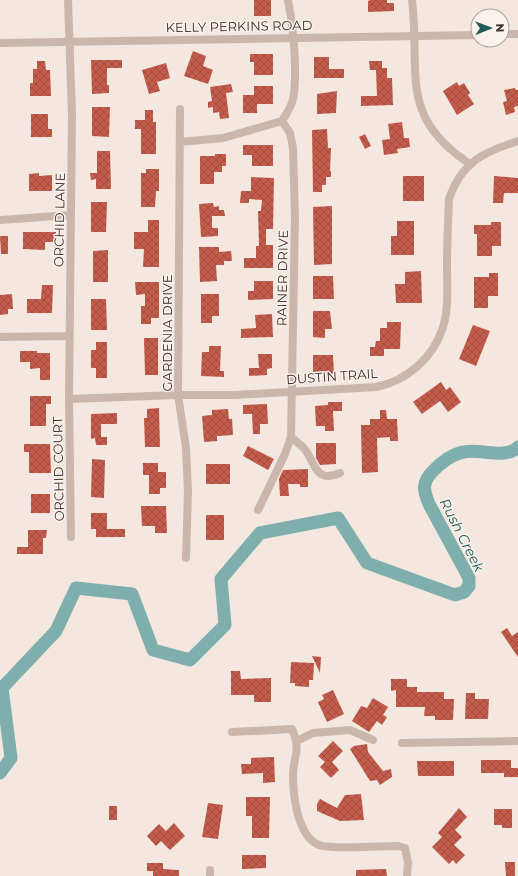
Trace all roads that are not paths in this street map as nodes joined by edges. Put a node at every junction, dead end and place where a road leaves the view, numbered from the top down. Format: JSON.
{"nodes":[{"id":1,"x":68,"y":0,"type":"edge"},
{"id":2,"x":288,"y":0,"type":"edge"},
{"id":3,"x":412,"y":0,"type":"edge"},
{"id":4,"x":414,"y":35,"type":"junction"},
{"id":5,"x":470,"y":35,"type":"edge"},
{"id":6,"x":293,"y":37,"type":"junction"},
{"id":7,"x":69,"y":41,"type":"junction"},
{"id":8,"x":0,"y":43,"type":"edge"},
{"id":9,"x":180,"y":109,"type":"dead end"},
{"id":10,"x":282,"y":121,"type":"junction"},
{"id":11,"x":518,"y":141,"type":"edge"},
{"id":12,"x":180,"y":142,"type":"junction"},
{"id":13,"x":470,"y":164,"type":"junction"},
{"id":14,"x":71,"y":215,"type":"junction"},
{"id":15,"x":0,"y":220,"type":"edge"},
{"id":16,"x":70,"y":336,"type":"junction"},
{"id":17,"x":0,"y":337,"type":"edge"},
{"id":18,"x":293,"y":391,"type":"junction"},
{"id":19,"x":178,"y":395,"type":"junction"},
{"id":20,"x":69,"y":400,"type":"junction"},
{"id":21,"x":291,"y":437,"type":"junction"},
{"id":22,"x":340,"y":473,"type":"dead end"},
{"id":23,"x":258,"y":510,"type":"dead end"},
{"id":24,"x":71,"y":537,"type":"dead end"},
{"id":25,"x":186,"y":558,"type":"dead end"},
{"id":26,"x":232,"y":732,"type":"dead end"},
{"id":27,"x":373,"y":740,"type":"dead end"},
{"id":28,"x":298,"y":741,"type":"junction"},
{"id":29,"x":518,"y":741,"type":"edge"},
{"id":30,"x":402,"y":743,"type":"dead end"},
{"id":31,"x":407,"y":876,"type":"edge"}],
"edges":[{"from":1,"to":7,"type":"street","name":"ORCHID LANE"},
{"from":2,"to":6,"type":"street"},
{"from":3,"to":4,"type":"street"},
{"from":4,"to":5,"type":"street","name":"KELLY PERKINS ROAD"},
{"from":4,"to":6,"type":"street","name":"KELLY PERKINS ROAD"},
{"from":4,"to":13,"type":"street"},
{"from":6,"to":7,"type":"street","name":"KELLY PERKINS ROAD"},
{"from":6,"to":10,"type":"street"},
{"from":7,"to":8,"type":"street","name":"KELLY PERKINS ROAD"},
{"from":7,"to":14,"type":"street","name":"ORCHID LANE"},
{"from":9,"to":12,"type":"street","name":"GARDENIA DRIVE"},
{"from":10,"to":12,"type":"street"},
{"from":10,"to":18,"type":"street","name":"RAINER DRIVE"},
{"from":11,"to":13,"type":"street","name":"DUSTIN TRAIL"},
{"from":12,"to":19,"type":"street","name":"GARDENIA DRIVE"},
{"from":13,"to":18,"type":"street","name":"DUSTIN TRAIL"},
{"from":14,"to":15,"type":"street"},
{"from":14,"to":16,"type":"street","name":"ORCHID LANE"},
{"from":16,"to":17,"type":"street"},
{"from":16,"to":20,"type":"street","name":"ORCHID LANE"},
{"from":18,"to":19,"type":"street","name":"DUSTIN TRAIL"},
{"from":18,"to":21,"type":"street","name":"RAINER DRIVE"},
{"from":19,"to":20,"type":"street","name":"DUSTIN TRAIL"},
{"from":19,"to":25,"type":"street","name":"GARDENIA DRIVE"},
{"from":20,"to":24,"type":"street","name":"ORCHID COURT"},
{"from":21,"to":22,"type":"street"},
{"from":21,"to":23,"type":"street","name":"RAINER DRIVE"},
{"from":26,"to":28,"type":"street"},
{"from":27,"to":28,"type":"street"},
{"from":28,"to":31,"type":"street"},
{"from":29,"to":30,"type":"street"}]}
